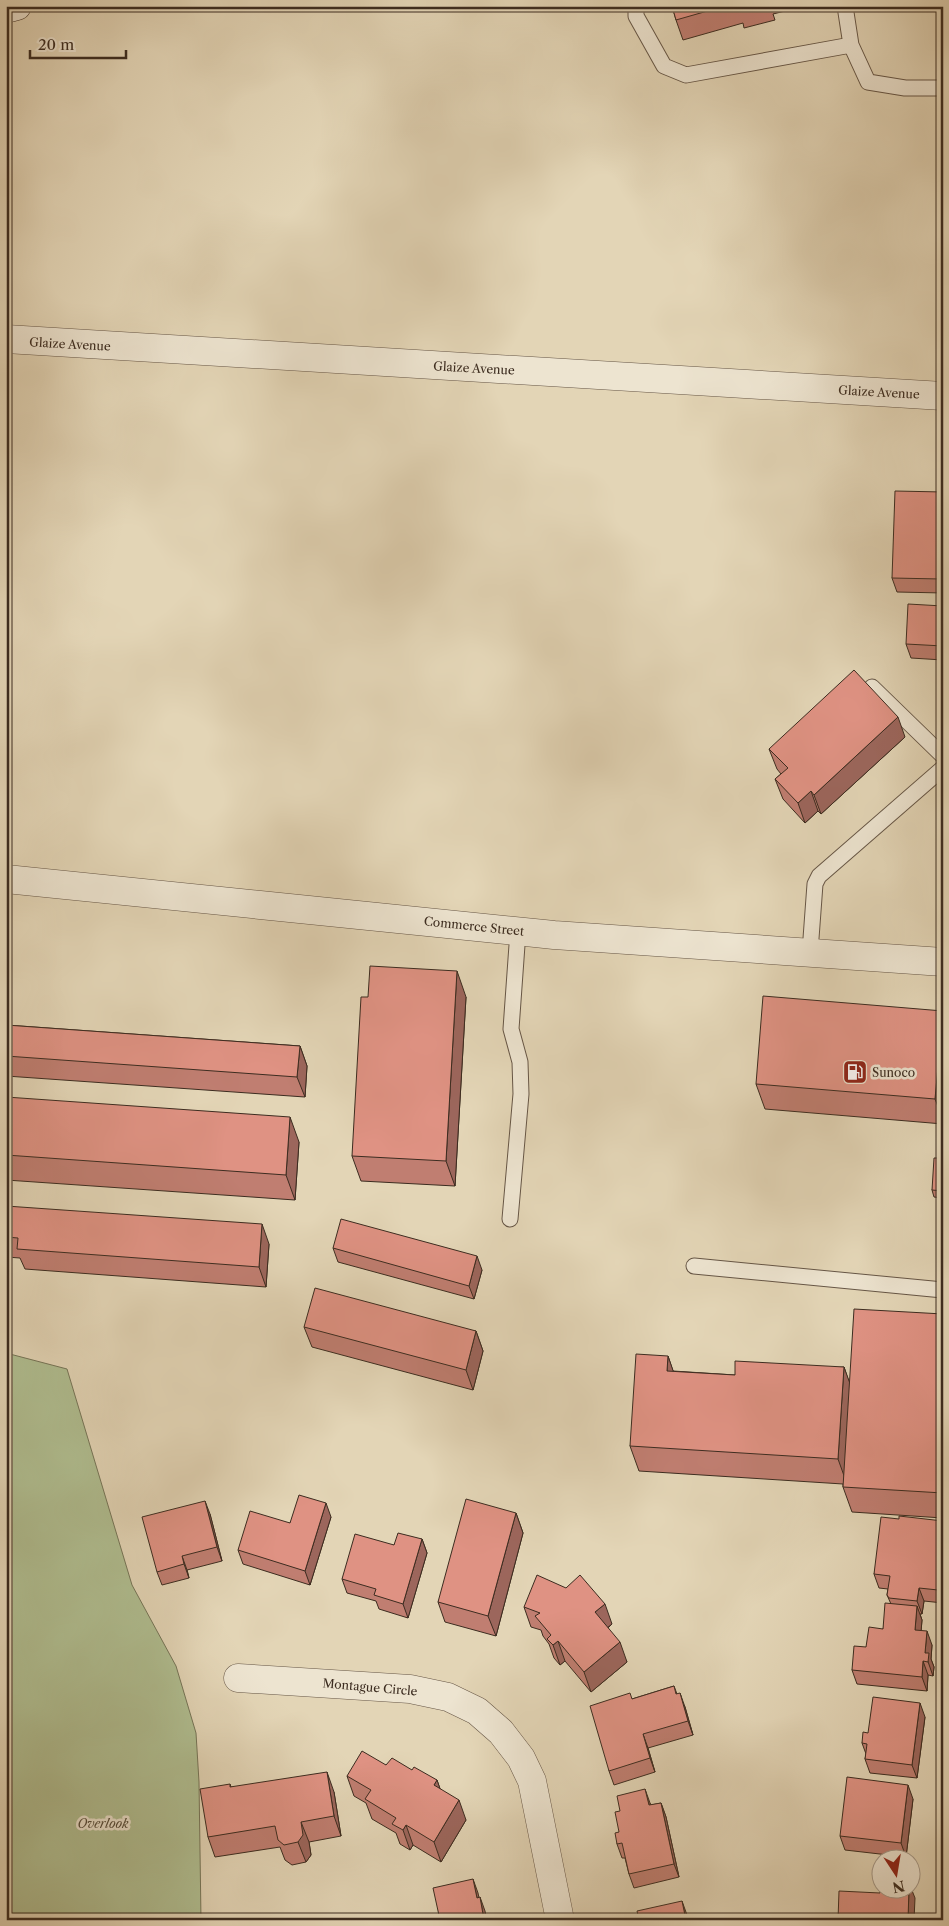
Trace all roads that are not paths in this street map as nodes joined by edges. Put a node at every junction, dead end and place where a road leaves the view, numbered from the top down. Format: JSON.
{"nodes":[{"id":1,"x":16,"y":6,"type":"edge"},
{"id":2,"x":636,"y":6,"type":"edge"},
{"id":3,"x":844,"y":6,"type":"edge"},
{"id":4,"x":6,"y":9,"type":"edge"},
{"id":5,"x":851,"y":45,"type":"junction"},
{"id":6,"x":943,"y":88,"type":"edge"},
{"id":7,"x":6,"y":339,"type":"edge"},
{"id":8,"x":943,"y":396,"type":"edge"},
{"id":9,"x":872,"y":687,"type":"edge"},
{"id":10,"x":943,"y":756,"type":"edge"},
{"id":11,"x":943,"y":768,"type":"edge"},
{"id":12,"x":6,"y":879,"type":"edge"},
{"id":13,"x":518,"y":931,"type":"junction"},
{"id":14,"x":810,"y":952,"type":"junction"},
{"id":15,"x":943,"y":962,"type":"edge"},
{"id":16,"x":510,"y":1219,"type":"dead end"},
{"id":17,"x":694,"y":1266,"type":"dead end"},
{"id":18,"x":943,"y":1290,"type":"edge"},
{"id":19,"x":238,"y":1678,"type":"dead end"},
{"id":20,"x":560,"y":1920,"type":"edge"}],
"edges":[{"from":1,"to":4,"type":"street"},
{"from":2,"to":5,"type":"lane"},
{"from":3,"to":5,"type":"lane"},
{"from":5,"to":6,"type":"lane"},
{"from":7,"to":8,"type":"street","name":"Glaize Avenue"},
{"from":9,"to":10,"type":"lane"},
{"from":11,"to":14,"type":"lane"},
{"from":12,"to":13,"type":"street","name":"Commerce Street"},
{"from":13,"to":14,"type":"street","name":"Commerce Street"},
{"from":13,"to":16,"type":"lane"},
{"from":14,"to":15,"type":"street","name":"Commerce Street"},
{"from":17,"to":18,"type":"lane"},
{"from":19,"to":20,"type":"street","name":"Montague Circle"}]}
